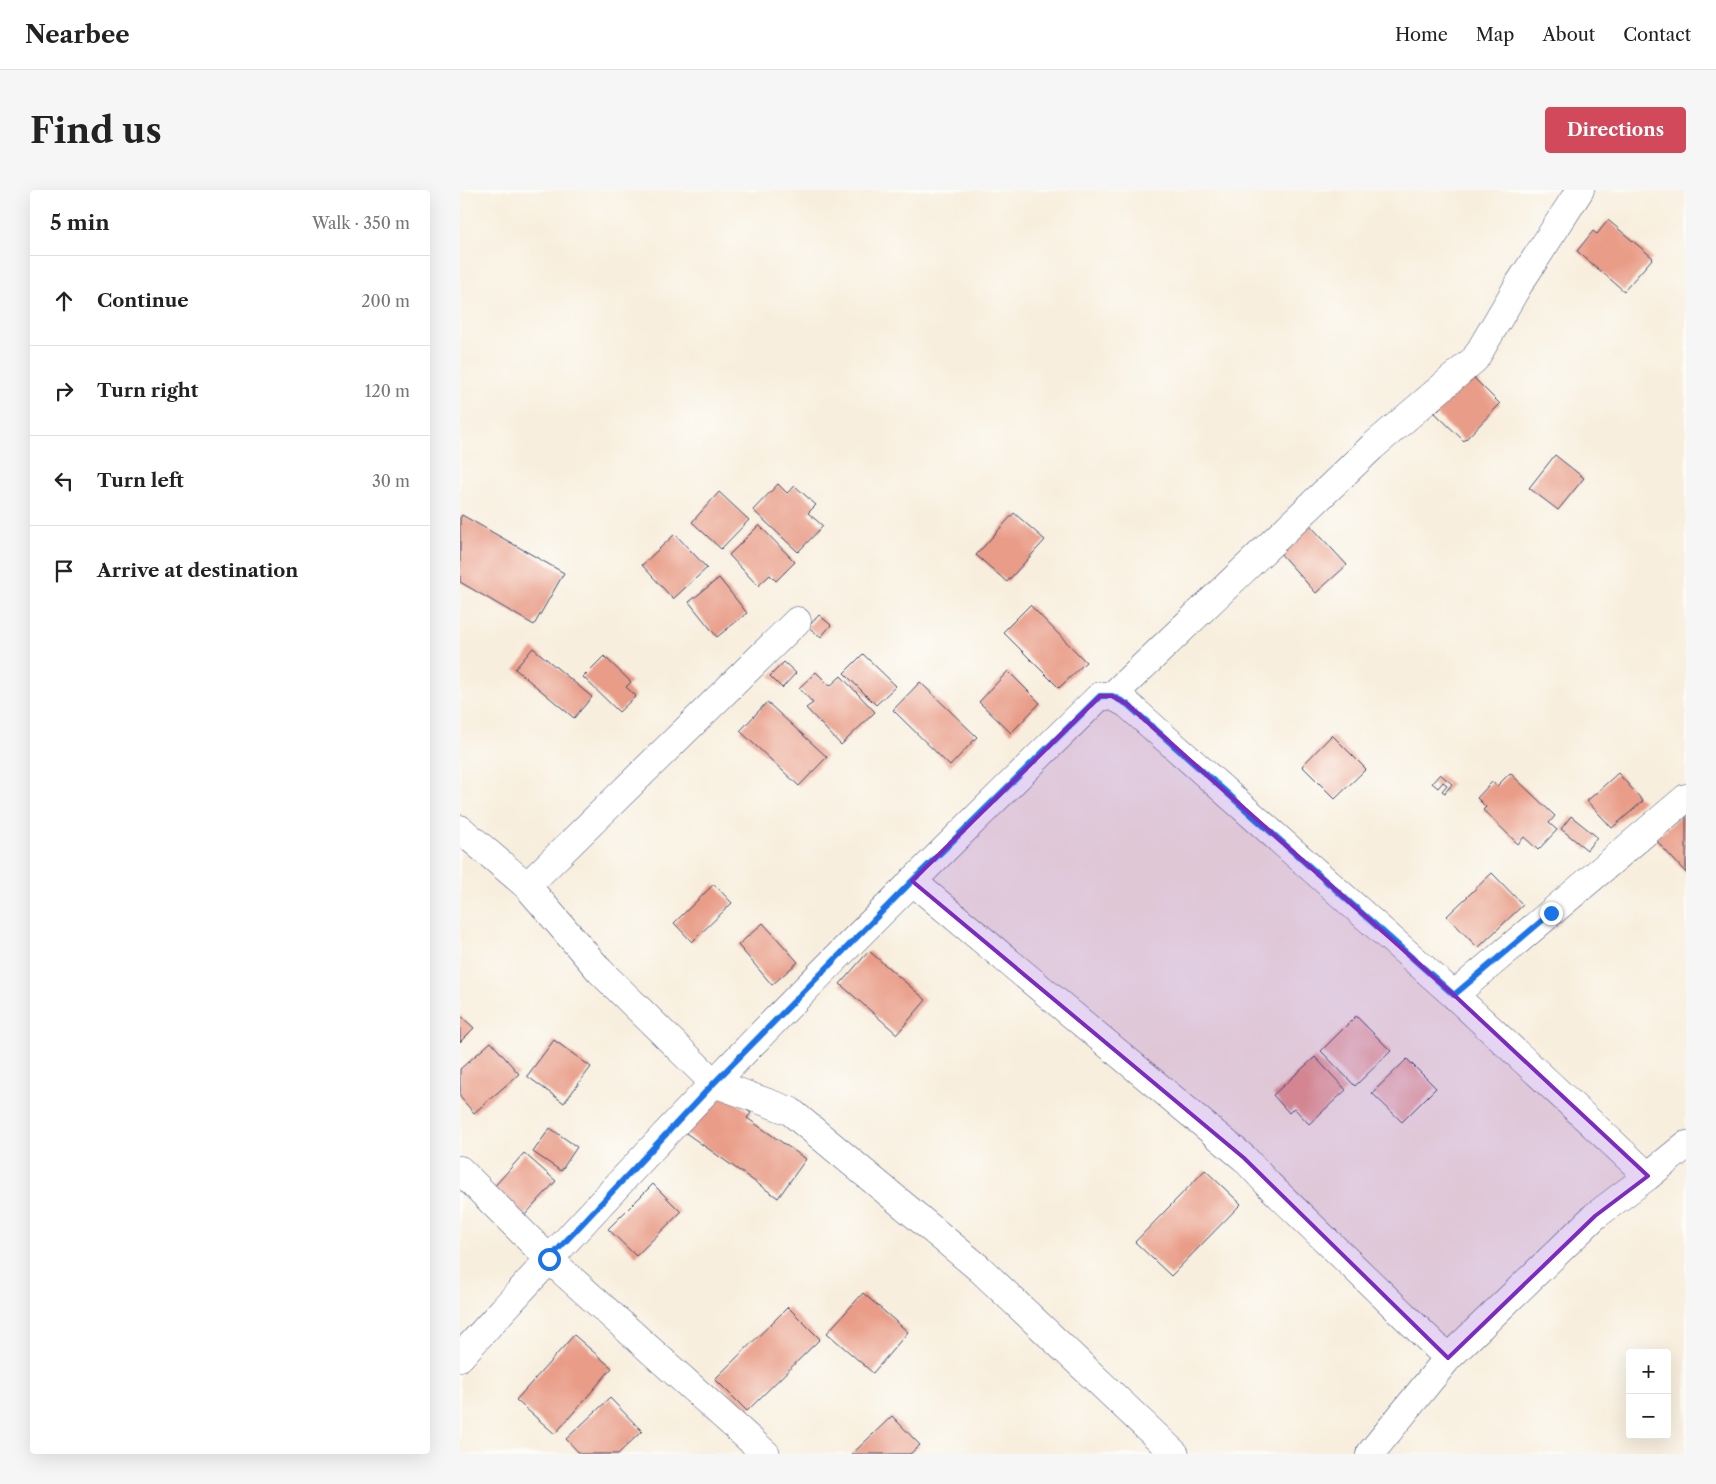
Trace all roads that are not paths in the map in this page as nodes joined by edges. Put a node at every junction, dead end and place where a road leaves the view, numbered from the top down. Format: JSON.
{"nodes":[{"id":1,"x":1580,"y":190,"type":"edge"},
{"id":2,"x":797,"y":621,"type":"dead end"},
{"id":3,"x":1112,"y":696,"type":"junction"},
{"id":4,"x":1686,"y":798,"type":"edge"},
{"id":5,"x":460,"y":829,"type":"edge"},
{"id":6,"x":912,"y":881,"type":"junction"},
{"id":7,"x":526,"y":886,"type":"junction"},
{"id":8,"x":1454,"y":995,"type":"junction"},
{"id":9,"x":714,"y":1083,"type":"junction"},
{"id":10,"x":1686,"y":1145,"type":"edge"},
{"id":11,"x":460,"y":1170,"type":"edge"},
{"id":12,"x":1648,"y":1176,"type":"junction"},
{"id":13,"x":549,"y":1259,"type":"junction"},
{"id":14,"x":460,"y":1357,"type":"edge"},
{"id":15,"x":1448,"y":1358,"type":"junction"},
{"id":16,"x":766,"y":1454,"type":"edge"},
{"id":17,"x":1175,"y":1454,"type":"edge"},
{"id":18,"x":1370,"y":1454,"type":"edge"}],
"edges":[{"from":1,"to":3,"type":"street"},
{"from":2,"to":7,"type":"street"},
{"from":3,"to":6,"type":"street"},
{"from":3,"to":8,"type":"street"},
{"from":4,"to":8,"type":"street"},
{"from":5,"to":7,"type":"street"},
{"from":6,"to":9,"type":"street"},
{"from":6,"to":15,"type":"street"},
{"from":7,"to":9,"type":"street"},
{"from":8,"to":12,"type":"street"},
{"from":9,"to":13,"type":"street"},
{"from":9,"to":17,"type":"street"},
{"from":10,"to":12,"type":"street"},
{"from":11,"to":13,"type":"street"},
{"from":12,"to":15,"type":"street"},
{"from":13,"to":14,"type":"street"},
{"from":13,"to":16,"type":"street"},
{"from":15,"to":18,"type":"street"}]}
